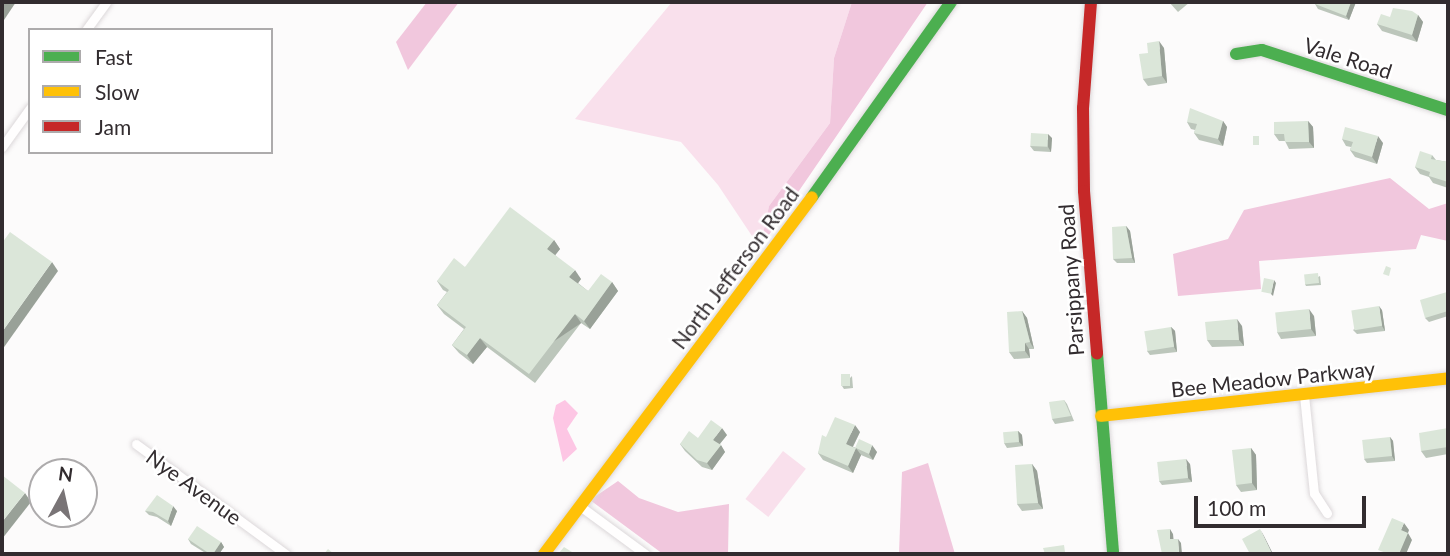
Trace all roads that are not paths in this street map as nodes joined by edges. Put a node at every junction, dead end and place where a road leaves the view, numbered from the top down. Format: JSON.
{"nodes":[{"id":1,"x":106,"y":2,"type":"edge"},
{"id":2,"x":951,"y":2,"type":"edge"},
{"id":3,"x":1091,"y":2,"type":"edge"},
{"id":4,"x":87,"y":28,"type":"edge"},
{"id":5,"x":1236,"y":54,"type":"dead end"},
{"id":6,"x":1448,"y":110,"type":"edge"},
{"id":7,"x":28,"y":111,"type":"edge"},
{"id":8,"x":2,"y":147,"type":"edge"},
{"id":9,"x":1448,"y":378,"type":"edge"},
{"id":10,"x":1304,"y":395,"type":"junction"},
{"id":11,"x":1101,"y":416,"type":"junction"},
{"id":12,"x":136,"y":444,"type":"dead end"},
{"id":13,"x":580,"y":506,"type":"junction"},
{"id":14,"x":1327,"y":513,"type":"dead end"},
{"id":15,"x":286,"y":554,"type":"edge"},
{"id":16,"x":544,"y":554,"type":"edge"},
{"id":17,"x":645,"y":554,"type":"edge"},
{"id":18,"x":1113,"y":554,"type":"edge"}],
"edges":[{"from":1,"to":4,"type":"street"},
{"from":2,"to":13,"type":"street","name":"North Jefferson Road"},
{"from":3,"to":11,"type":"street","name":"Parsippany Road"},
{"from":5,"to":6,"type":"street","name":"Vale Road"},
{"from":7,"to":8,"type":"street"},
{"from":9,"to":10,"type":"street","name":"Bee Meadow Parkway"},
{"from":10,"to":11,"type":"street","name":"Bee Meadow Parkway"},
{"from":10,"to":14,"type":"street"},
{"from":11,"to":18,"type":"street","name":"Parsippany Road"},
{"from":12,"to":15,"type":"street","name":"Nye Avenue"},
{"from":13,"to":16,"type":"street","name":"North Jefferson Road"},
{"from":13,"to":17,"type":"street"}]}
